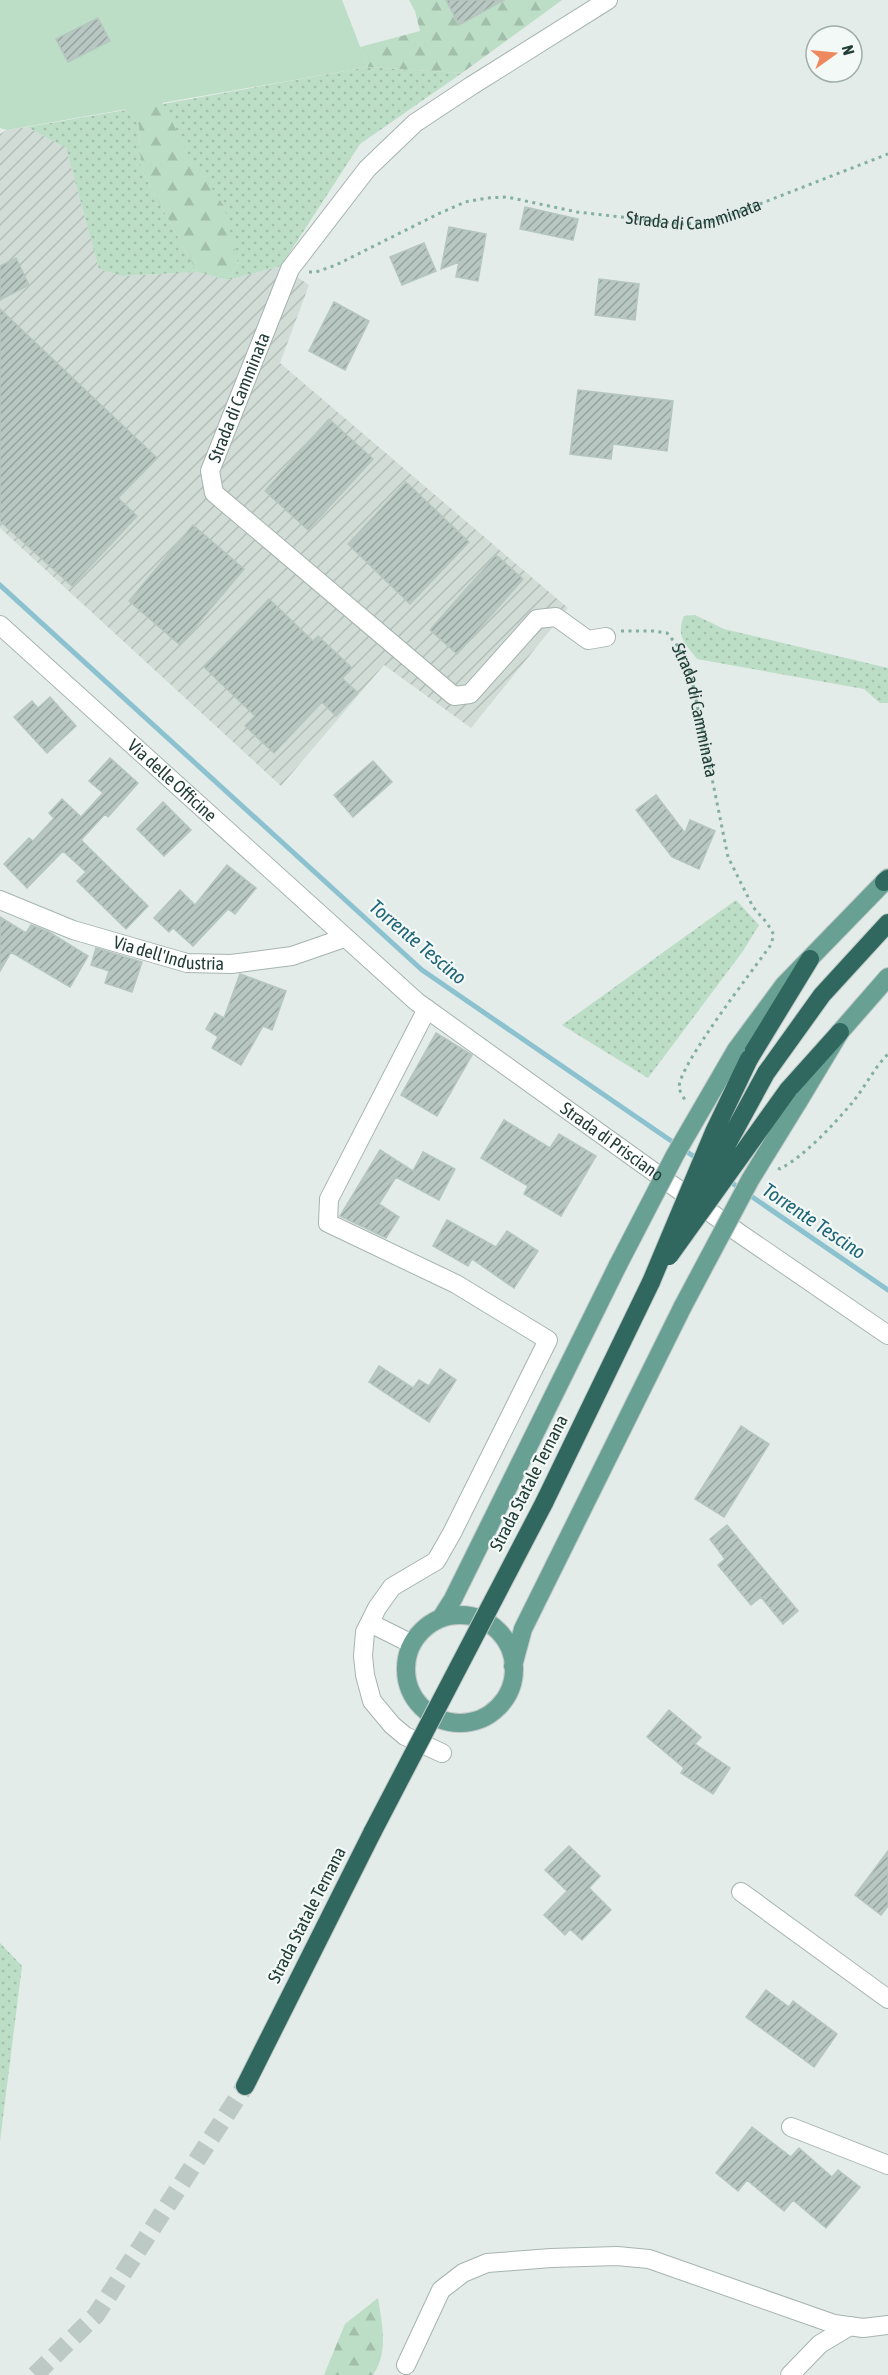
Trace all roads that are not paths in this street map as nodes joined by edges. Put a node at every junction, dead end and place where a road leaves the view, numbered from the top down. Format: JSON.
{"nodes":[{"id":1,"x":609,"y":0,"type":"edge"},
{"id":2,"x":0,"y":625,"type":"edge"},
{"id":3,"x":606,"y":638,"type":"road end"},
{"id":4,"x":887,"y":880,"type":"edge"},
{"id":5,"x":0,"y":900,"type":"edge"},
{"id":6,"x":888,"y":923,"type":"edge"},
{"id":7,"x":344,"y":938,"type":"junction"},
{"id":8,"x":810,"y":959,"type":"joint"},
{"id":9,"x":888,"y":977,"type":"edge"},
{"id":10,"x":427,"y":1009,"type":"junction"},
{"id":11,"x":840,"y":1032,"type":"joint"},
{"id":12,"x":743,"y":1054,"type":"junction"},
{"id":13,"x":793,"y":1096,"type":"junction"},
{"id":14,"x":651,"y":1282,"type":"junction"},
{"id":15,"x":888,"y":1335,"type":"edge"},
{"id":16,"x":441,"y":1618,"type":"junction"},
{"id":17,"x":370,"y":1623,"type":"junction"},
{"id":18,"x":412,"y":1644,"type":"junction"},
{"id":19,"x":513,"y":1666,"type":"junction"},
{"id":20,"x":442,"y":1753,"type":"dead end"},
{"id":21,"x":741,"y":1892,"type":"dead end"},
{"id":22,"x":888,"y":1999,"type":"edge"},
{"id":23,"x":245,"y":2086,"type":"tunnel mouth"},
{"id":24,"x":791,"y":2127,"type":"dead end"},
{"id":25,"x":888,"y":2165,"type":"edge"},
{"id":26,"x":888,"y":2325,"type":"edge"},
{"id":27,"x":850,"y":2326,"type":"junction"},
{"id":28,"x":406,"y":2365,"type":"dead end"},
{"id":29,"x":790,"y":2375,"type":"edge"}],
"edges":[{"from":1,"to":3,"type":"street","name":"Strada di Camminata"},
{"from":2,"to":7,"type":"street","name":"Via delle Officine"},
{"from":4,"to":8,"type":"main road"},
{"from":5,"to":7,"type":"street","name":"Via dell'Industria"},
{"from":6,"to":14,"type":"highway","name":"Strada Statale Ternana","bridge":true},
{"from":7,"to":10,"type":"street","name":"Strada di Prisciano"},
{"from":8,"to":12,"type":"highway"},
{"from":9,"to":11,"type":"main road"},
{"from":10,"to":15,"type":"street","name":"Strada di Prisciano"},
{"from":10,"to":17,"type":"street"},
{"from":11,"to":13,"type":"highway"},
{"from":12,"to":14,"type":"highway","bridge":true},
{"from":12,"to":16,"type":"main road","bridge":true},
{"from":13,"to":14,"type":"highway","bridge":true},
{"from":13,"to":19,"type":"main road","bridge":true},
{"from":14,"to":23,"type":"highway","name":"Strada Statale Ternana","bridge":true},
{"from":16,"to":18,"type":"main road"},
{"from":16,"to":19,"type":"main road"},
{"from":17,"to":18,"type":"street"},
{"from":17,"to":20,"type":"street"},
{"from":18,"to":19,"type":"main road"},
{"from":21,"to":22,"type":"street"},
{"from":24,"to":25,"type":"street"},
{"from":26,"to":27,"type":"street"},
{"from":27,"to":28,"type":"street"},
{"from":27,"to":29,"type":"street"}]}
